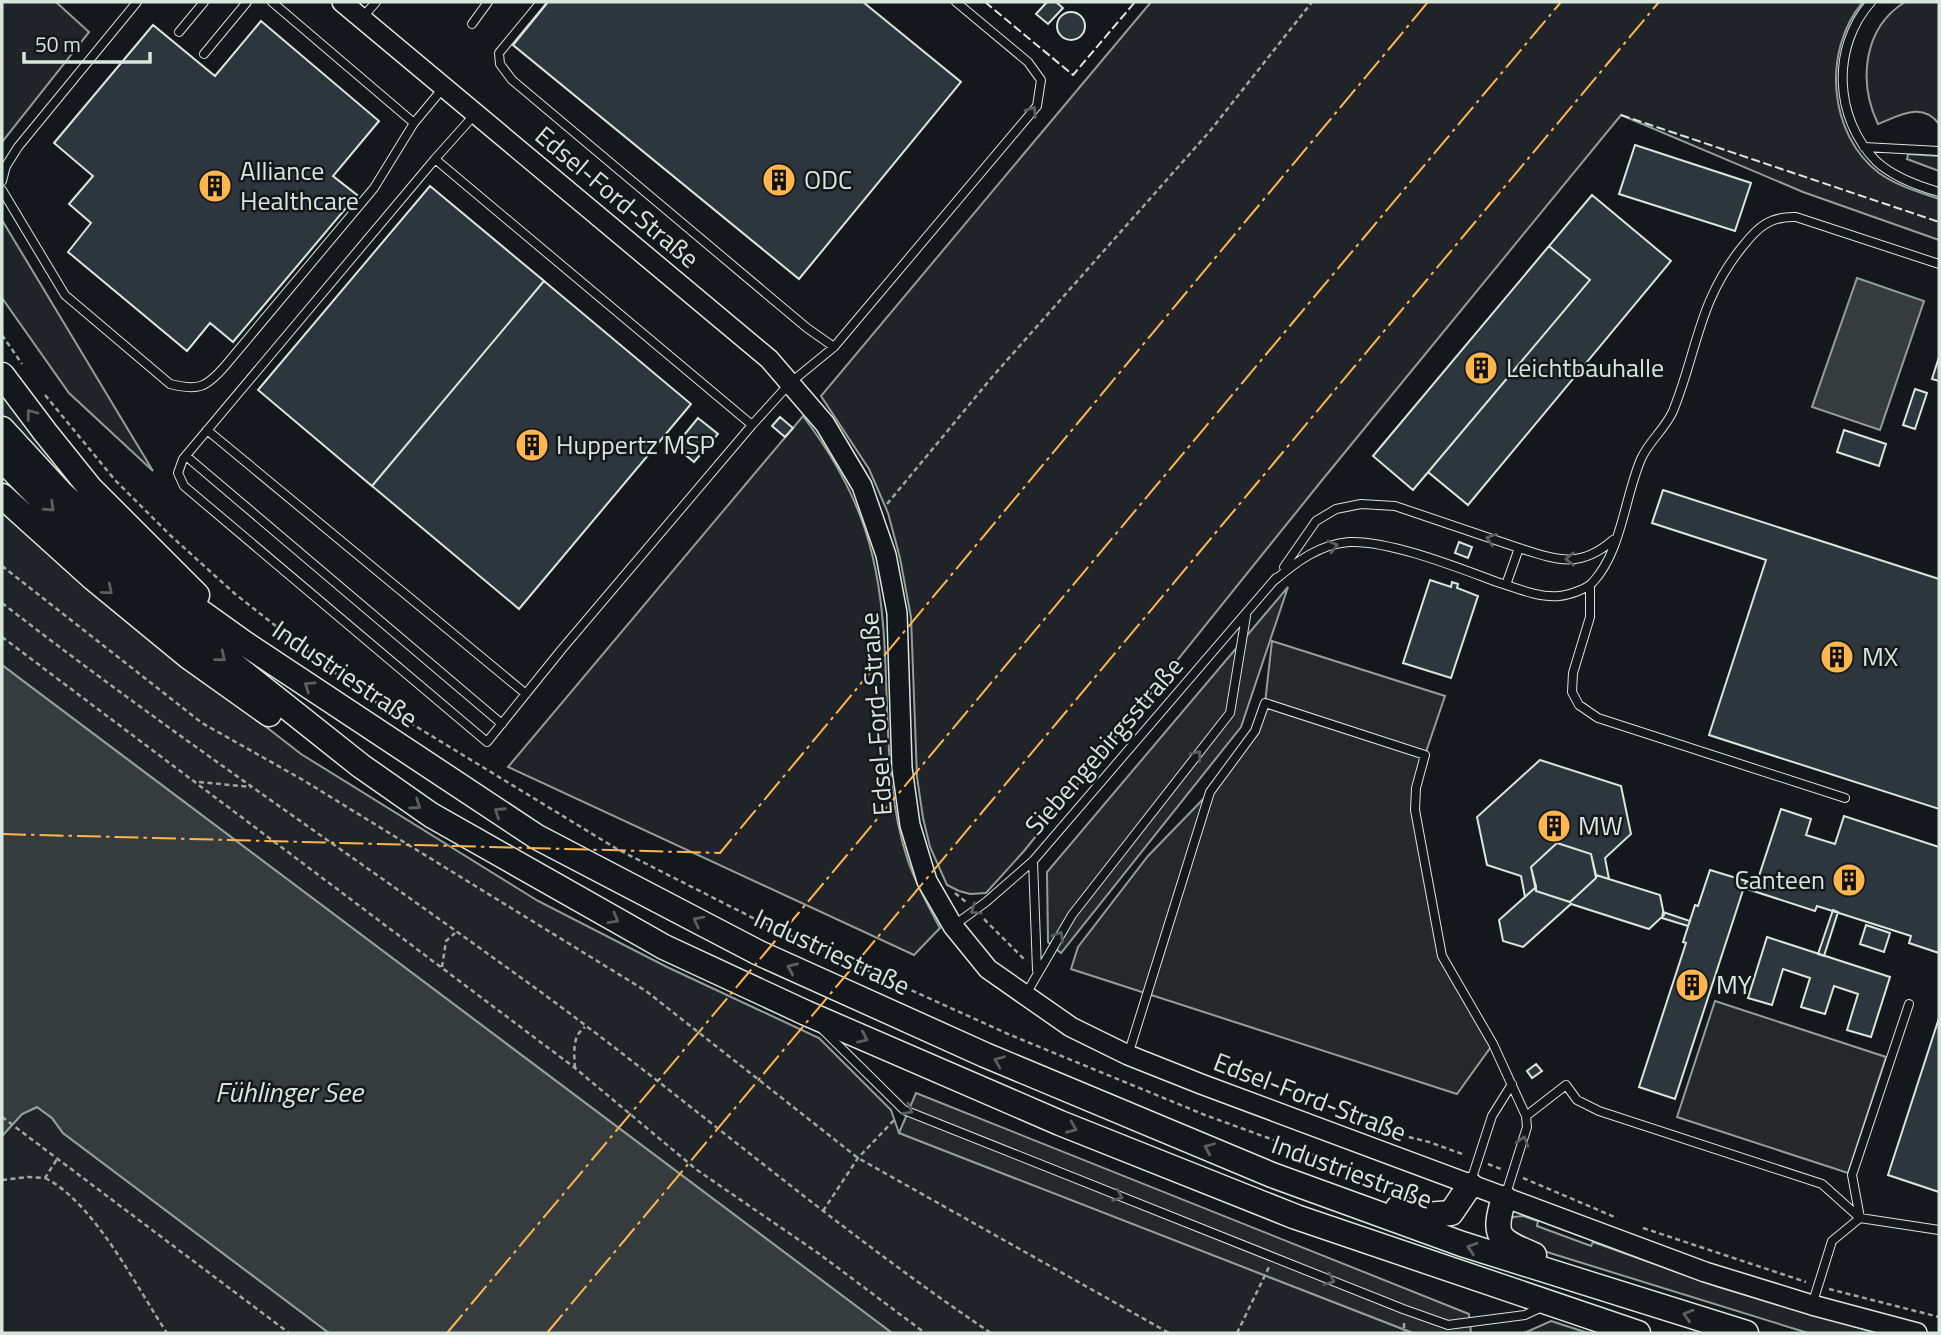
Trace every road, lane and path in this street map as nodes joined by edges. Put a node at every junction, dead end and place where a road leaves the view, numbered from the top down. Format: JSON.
{"nodes":[{"id":1,"x":137,"y":2,"type":"edge"},
{"id":2,"x":204,"y":2,"type":"edge"},
{"id":3,"x":247,"y":2,"type":"edge"},
{"id":4,"x":272,"y":2,"type":"edge"},
{"id":5,"x":342,"y":2,"type":"edge"},
{"id":6,"x":376,"y":2,"type":"edge"},
{"id":7,"x":488,"y":2,"type":"edge"},
{"id":8,"x":541,"y":2,"type":"edge"},
{"id":9,"x":956,"y":2,"type":"edge"},
{"id":10,"x":1312,"y":2,"type":"edge"},
{"id":11,"x":1871,"y":2,"type":"edge"},
{"id":12,"x":362,"y":18,"type":"junction"},
{"id":13,"x":472,"y":24,"type":"dead end"},
{"id":14,"x":179,"y":32,"type":"dead end"},
{"id":15,"x":204,"y":54,"type":"dead end"},
{"id":16,"x":444,"y":87,"type":"junction"},
{"id":17,"x":475,"y":113,"type":"junction"},
{"id":18,"x":414,"y":124,"type":"junction"},
{"id":19,"x":1864,"y":146,"type":"junction"},
{"id":20,"x":1939,"y":151,"type":"edge"},
{"id":21,"x":435,"y":159,"type":"junction"},
{"id":22,"x":2,"y":181,"type":"edge"},
{"id":23,"x":2,"y":190,"type":"edge"},
{"id":24,"x":1939,"y":192,"type":"edge"},
{"id":25,"x":1939,"y":264,"type":"edge"},
{"id":26,"x":2,"y":335,"type":"edge"},
{"id":27,"x":834,"y":347,"type":"junction"},
{"id":28,"x":13,"y":371,"type":"edge"},
{"id":29,"x":790,"y":383,"type":"junction"},
{"id":30,"x":40,"y":389,"type":"dead end"},
{"id":31,"x":752,"y":425,"type":"junction"},
{"id":32,"x":2,"y":429,"type":"edge"},
{"id":33,"x":207,"y":430,"type":"junction"},
{"id":34,"x":186,"y":456,"type":"junction"},
{"id":35,"x":2,"y":459,"type":"edge"},
{"id":36,"x":2,"y":496,"type":"edge"},
{"id":37,"x":883,"y":509,"type":"dead end"},
{"id":38,"x":1615,"y":538,"type":"junction"},
{"id":39,"x":1519,"y":548,"type":"junction"},
{"id":40,"x":2,"y":566,"type":"edge"},
{"id":41,"x":1275,"y":580,"type":"junction"},
{"id":42,"x":1506,"y":585,"type":"junction"},
{"id":43,"x":1590,"y":586,"type":"junction"},
{"id":44,"x":2,"y":603,"type":"edge"},
{"id":45,"x":1246,"y":614,"type":"junction"},
{"id":46,"x":2,"y":637,"type":"edge"},
{"id":47,"x":244,"y":643,"type":"junction"},
{"id":48,"x":526,"y":694,"type":"junction"},
{"id":49,"x":502,"y":724,"type":"junction"},
{"id":50,"x":361,"y":766,"type":"junction"},
{"id":51,"x":196,"y":782,"type":"junction"},
{"id":52,"x":256,"y":789,"type":"junction"},
{"id":53,"x":1845,"y":798,"type":"dead end"},
{"id":54,"x":1033,"y":861,"type":"junction"},
{"id":55,"x":946,"y":889,"type":"dead end"},
{"id":56,"x":974,"y":909,"type":"junction"},
{"id":57,"x":953,"y":926,"type":"junction"},
{"id":58,"x":455,"y":933,"type":"junction"},
{"id":59,"x":442,"y":968,"type":"junction"},
{"id":60,"x":1037,"y":972,"type":"junction"},
{"id":61,"x":1026,"y":996,"type":"junction"},
{"id":62,"x":1909,"y":1004,"type":"dead end"},
{"id":63,"x":806,"y":1013,"type":"junction"},
{"id":64,"x":585,"y":1027,"type":"junction"},
{"id":65,"x":1128,"y":1055,"type":"junction"},
{"id":66,"x":575,"y":1068,"type":"junction"},
{"id":67,"x":1512,"y":1084,"type":"junction"},
{"id":68,"x":904,"y":1110,"type":"junction"},
{"id":69,"x":1526,"y":1116,"type":"junction"},
{"id":70,"x":2,"y":1117,"type":"edge"},
{"id":71,"x":1376,"y":1130,"type":"dead end"},
{"id":72,"x":858,"y":1158,"type":"junction"},
{"id":73,"x":57,"y":1159,"type":"junction"},
{"id":74,"x":1478,"y":1160,"type":"junction"},
{"id":75,"x":1513,"y":1174,"type":"junction"},
{"id":76,"x":1272,"y":1175,"type":"junction"},
{"id":77,"x":46,"y":1178,"type":"junction"},
{"id":78,"x":2,"y":1180,"type":"edge"},
{"id":79,"x":1470,"y":1185,"type":"junction"},
{"id":80,"x":1410,"y":1190,"type":"dead end"},
{"id":81,"x":1504,"y":1198,"type":"junction"},
{"id":82,"x":823,"y":1212,"type":"junction"},
{"id":83,"x":1860,"y":1218,"type":"junction"},
{"id":84,"x":1621,"y":1220,"type":"dead end"},
{"id":85,"x":1633,"y":1224,"type":"dead end"},
{"id":86,"x":1939,"y":1230,"type":"edge"},
{"id":87,"x":1273,"y":1257,"type":"junction"},
{"id":88,"x":1817,"y":1286,"type":"junction"},
{"id":89,"x":1631,"y":1297,"type":"junction"},
{"id":90,"x":1549,"y":1304,"type":"junction"},
{"id":91,"x":1812,"y":1305,"type":"junction"},
{"id":92,"x":1939,"y":1317,"type":"edge"},
{"id":93,"x":167,"y":1333,"type":"edge"},
{"id":94,"x":289,"y":1333,"type":"edge"},
{"id":95,"x":925,"y":1333,"type":"edge"},
{"id":96,"x":991,"y":1333,"type":"edge"},
{"id":97,"x":1169,"y":1333,"type":"edge"},
{"id":98,"x":1237,"y":1333,"type":"edge"},
{"id":99,"x":1638,"y":1333,"type":"edge"},
{"id":100,"x":1745,"y":1333,"type":"edge"},
{"id":101,"x":1917,"y":1333,"type":"edge"}],
"edges":[{"from":1,"to":22,"type":"lane"},
{"from":2,"to":14,"type":"lane"},
{"from":3,"to":15,"type":"lane"},
{"from":4,"to":18,"type":"lane"},
{"from":5,"to":12,"type":"street","name":"Edsel-Ford-Straße"},
{"from":6,"to":12,"type":"lane"},
{"from":7,"to":13,"type":"lane"},
{"from":8,"to":27,"type":"lane"},
{"from":27,"to":9,"type":"lane","one_way":true},
{"from":10,"to":37,"type":"path"},
{"from":11,"to":19,"type":"lane"},
{"from":12,"to":16,"type":"street","name":"Edsel-Ford-Straße"},
{"from":16,"to":17,"type":"street","name":"Edsel-Ford-Straße"},
{"from":16,"to":18,"type":"lane"},
{"from":17,"to":21,"type":"lane"},
{"from":17,"to":29,"type":"street","name":"Edsel-Ford-Straße"},
{"from":18,"to":23,"type":"lane"},
{"from":19,"to":20,"type":"lane"},
{"from":19,"to":24,"type":"lane"},
{"from":21,"to":31,"type":"lane"},
{"from":21,"to":33,"type":"lane"},
{"from":25,"to":38,"type":"lane"},
{"from":26,"to":28,"type":"path"},
{"from":27,"to":29,"type":"lane"},
{"from":47,"to":28,"type":"highway","one_way":true},
{"from":29,"to":31,"type":"lane"},
{"from":29,"to":57,"type":"street","name":"Edsel-Ford-Straße"},
{"from":30,"to":80,"type":"path"},
{"from":31,"to":48,"type":"lane"},
{"from":32,"to":47,"type":"highway","name":"Industriestraße"},
{"from":33,"to":34,"type":"lane"},
{"from":33,"to":48,"type":"lane"},
{"from":34,"to":49,"type":"lane"},
{"from":34,"to":49,"type":"lane"},
{"from":35,"to":50,"type":"highway","one_way":true},
{"from":36,"to":50,"type":"highway","one_way":true},
{"from":38,"to":39,"type":"lane","one_way":true},
{"from":38,"to":43,"type":"lane"},
{"from":39,"to":41,"type":"lane","one_way":true},
{"from":39,"to":42,"type":"lane"},
{"from":40,"to":72,"type":"path"},
{"from":41,"to":42,"type":"lane","one_way":true},
{"from":41,"to":45,"type":"lane","name":"Siebengebirgsstraße"},
{"from":42,"to":43,"type":"lane"},
{"from":43,"to":53,"type":"lane"},
{"from":44,"to":52,"type":"path"},
{"from":45,"to":54,"type":"lane","name":"Siebengebirgsstraße"},
{"from":60,"to":45,"type":"lane","one_way":true},
{"from":46,"to":51,"type":"path"},
{"from":76,"to":47,"type":"highway","name":"Industriestraße","one_way":true},
{"from":48,"to":49,"type":"lane"},
{"from":50,"to":63,"type":"highway","one_way":true},
{"from":51,"to":52,"type":"path"},
{"from":51,"to":59,"type":"path"},
{"from":52,"to":58,"type":"path"},
{"from":54,"to":56,"type":"lane","name":"Siebengebirgsstraße"},
{"from":54,"to":60,"type":"lane"},
{"from":55,"to":56,"type":"path"},
{"from":56,"to":57,"type":"lane","name":"Siebengebirgsstraße"},
{"from":56,"to":60,"type":"path"},
{"from":57,"to":61,"type":"street","name":"Edsel-Ford-Straße"},
{"from":58,"to":59,"type":"path"},
{"from":58,"to":64,"type":"path"},
{"from":59,"to":66,"type":"path"},
{"from":60,"to":61,"type":"lane"},
{"from":61,"to":65,"type":"street","name":"Edsel-Ford-Straße"},
{"from":62,"to":83,"type":"lane"},
{"from":63,"to":68,"type":"lane"},
{"from":63,"to":90,"type":"highway","one_way":true},
{"from":64,"to":66,"type":"path"},
{"from":64,"to":82,"type":"path"},
{"from":65,"to":67,"type":"lane"},
{"from":65,"to":79,"type":"street","name":"Edsel-Ford-Straße"},
{"from":66,"to":95,"type":"path"},
{"from":67,"to":69,"type":"lane"},
{"from":67,"to":74,"type":"lane"},
{"from":68,"to":72,"type":"path"},
{"from":68,"to":87,"type":"lane","one_way":true},
{"from":75,"to":69,"type":"lane","one_way":true},
{"from":69,"to":83,"type":"lane"},
{"from":70,"to":73,"type":"path"},
{"from":71,"to":74,"type":"path"},
{"from":72,"to":82,"type":"path"},
{"from":72,"to":97,"type":"path"},
{"from":73,"to":77,"type":"path"},
{"from":73,"to":94,"type":"path"},
{"from":74,"to":75,"type":"path"},
{"from":74,"to":79,"type":"lane"},
{"from":75,"to":81,"type":"lane"},
{"from":75,"to":84,"type":"path"},
{"from":76,"to":79,"type":"highway"},
{"from":89,"to":76,"type":"highway","name":"Industriestraße","one_way":true},
{"from":77,"to":78,"type":"path"},
{"from":77,"to":93,"type":"path"},
{"from":79,"to":81,"type":"street","name":"Edsel-Ford-Straße"},
{"from":81,"to":89,"type":"highway"},
{"from":81,"to":91,"type":"street","name":"Edsel-Ford-Straße"},
{"from":82,"to":96,"type":"path"},
{"from":83,"to":86,"type":"lane"},
{"from":83,"to":88,"type":"lane"},
{"from":85,"to":88,"type":"path"},
{"from":87,"to":90,"type":"lane","one_way":true},
{"from":87,"to":98,"type":"path"},
{"from":88,"to":91,"type":"lane"},
{"from":88,"to":92,"type":"path"},
{"from":100,"to":89,"type":"highway","name":"Industriestraße","one_way":true},
{"from":90,"to":99,"type":"highway"},
{"from":91,"to":101,"type":"street","name":"Edsel-Ford-Straße"}]}
